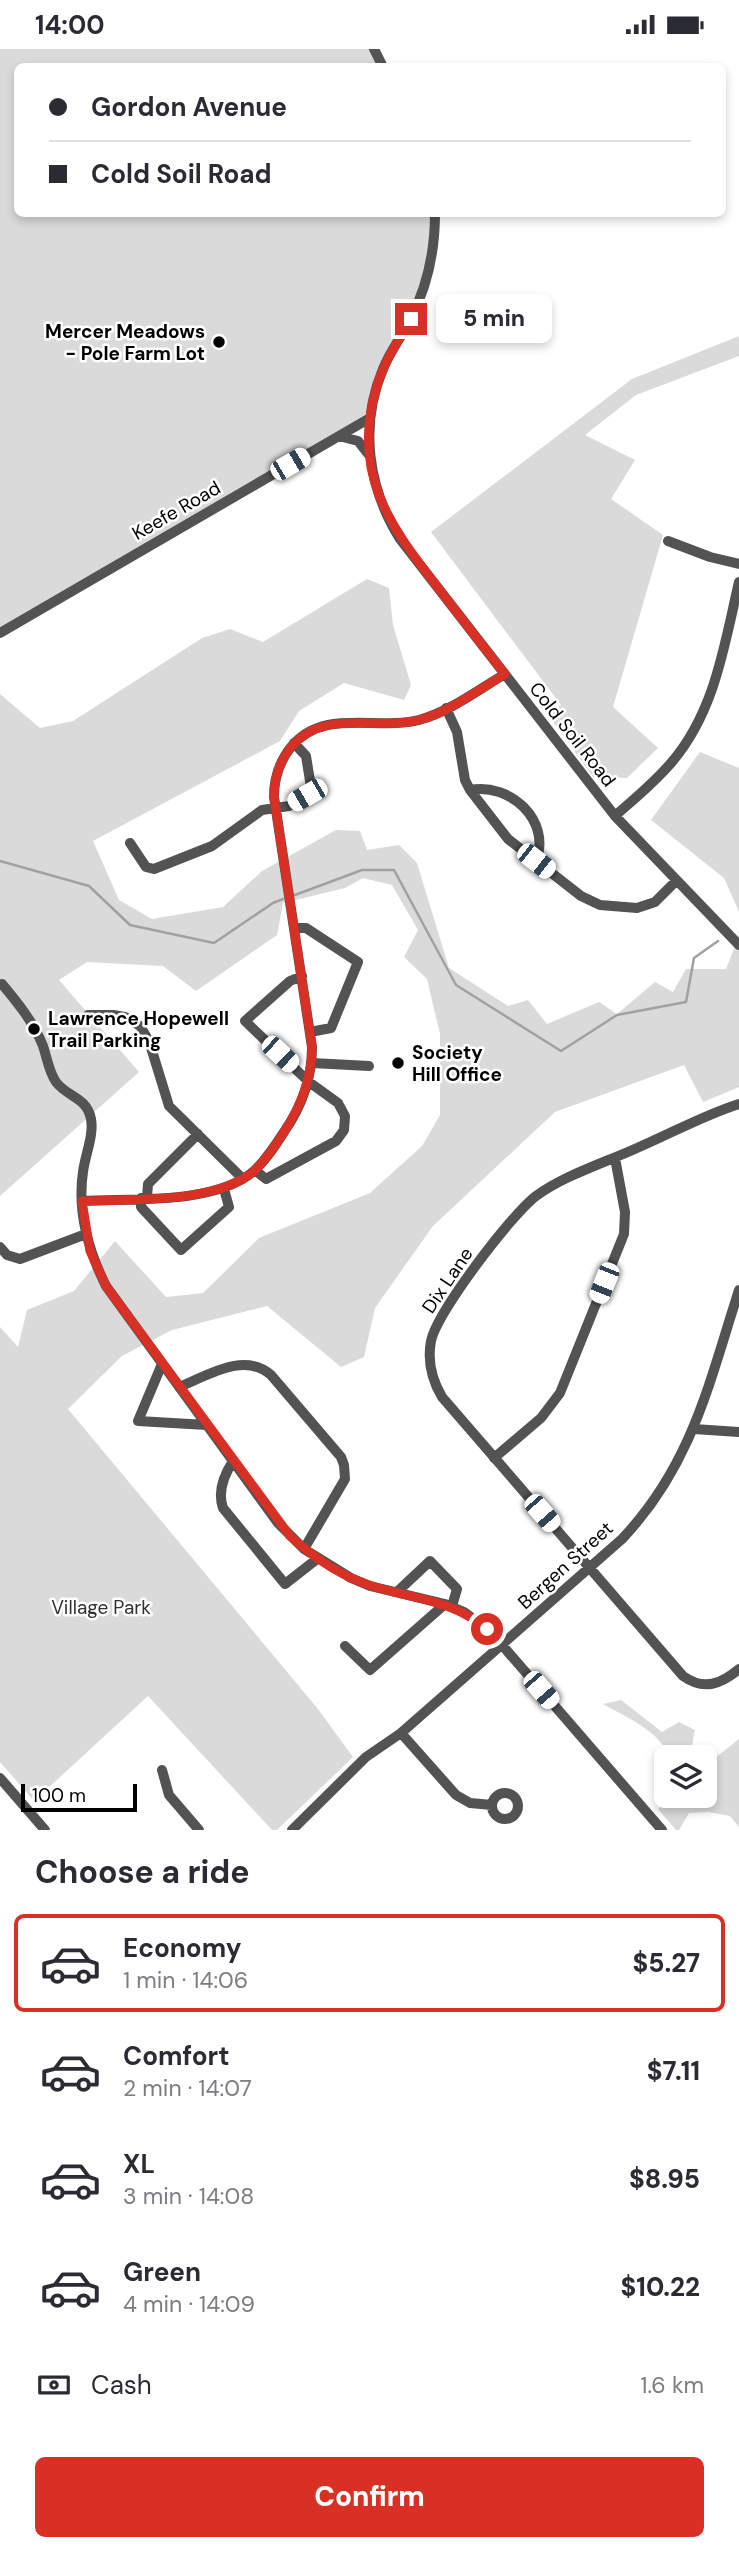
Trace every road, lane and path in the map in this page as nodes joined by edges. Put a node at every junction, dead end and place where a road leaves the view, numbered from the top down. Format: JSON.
{"nodes":[{"id":1,"x":435,"y":217,"type":"edge"},
{"id":2,"x":370,"y":418,"type":"junction"},
{"id":3,"x":338,"y":436,"type":"junction"},
{"id":4,"x":370,"y":458,"type":"junction"},
{"id":5,"x":668,"y":541,"type":"dead end"},
{"id":6,"x":739,"y":564,"type":"edge"},
{"id":7,"x":739,"y":582,"type":"edge"},
{"id":8,"x":0,"y":633,"type":"edge"},
{"id":9,"x":505,"y":674,"type":"junction"},
{"id":10,"x":446,"y":708,"type":"junction"},
{"id":11,"x":294,"y":743,"type":"junction"},
{"id":12,"x":470,"y":790,"type":"junction"},
{"id":13,"x":276,"y":808,"type":"junction"},
{"id":14,"x":615,"y":815,"type":"junction"},
{"id":15,"x":130,"y":843,"type":"dead end"},
{"id":16,"x":536,"y":861,"type":"junction"},
{"id":17,"x":676,"y":881,"type":"junction"},
{"id":18,"x":294,"y":928,"type":"junction"},
{"id":19,"x":739,"y":945,"type":"edge"},
{"id":20,"x":302,"y":976,"type":"junction"},
{"id":21,"x":2,"y":984,"type":"dead end"},
{"id":22,"x":88,"y":1015,"type":"dead end"},
{"id":23,"x":310,"y":1032,"type":"junction"},
{"id":24,"x":312,"y":1063,"type":"junction"},
{"id":25,"x":369,"y":1066,"type":"dead end"},
{"id":26,"x":309,"y":1081,"type":"junction"},
{"id":27,"x":739,"y":1104,"type":"edge"},
{"id":28,"x":198,"y":1135,"type":"junction"},
{"id":29,"x":615,"y":1158,"type":"junction"},
{"id":30,"x":255,"y":1170,"type":"junction"},
{"id":31,"x":243,"y":1179,"type":"junction"},
{"id":32,"x":224,"y":1189,"type":"junction"},
{"id":33,"x":144,"y":1198,"type":"junction"},
{"id":34,"x":82,"y":1201,"type":"junction"},
{"id":35,"x":86,"y":1234,"type":"junction"},
{"id":36,"x":0,"y":1247,"type":"edge"},
{"id":37,"x":739,"y":1290,"type":"edge"},
{"id":38,"x":162,"y":1364,"type":"junction"},
{"id":39,"x":179,"y":1387,"type":"junction"},
{"id":40,"x":207,"y":1425,"type":"junction"},
{"id":41,"x":694,"y":1429,"type":"junction"},
{"id":42,"x":739,"y":1432,"type":"edge"},
{"id":43,"x":494,"y":1458,"type":"junction"},
{"id":44,"x":233,"y":1461,"type":"junction"},
{"id":45,"x":304,"y":1549,"type":"junction"},
{"id":46,"x":317,"y":1559,"type":"junction"},
{"id":47,"x":589,"y":1568,"type":"junction"},
{"id":48,"x":397,"y":1592,"type":"junction"},
{"id":49,"x":448,"y":1605,"type":"junction"},
{"id":50,"x":502,"y":1645,"type":"junction"},
{"id":51,"x":345,"y":1646,"type":"dead end"},
{"id":52,"x":739,"y":1669,"type":"edge"},
{"id":53,"x":401,"y":1733,"type":"junction"},
{"id":54,"x":162,"y":1770,"type":"dead end"},
{"id":55,"x":0,"y":1778,"type":"edge"},
{"id":56,"x":492,"y":1805,"type":"dead end"},
{"id":57,"x":45,"y":1830,"type":"edge"},
{"id":58,"x":199,"y":1830,"type":"edge"},
{"id":59,"x":292,"y":1830,"type":"edge"},
{"id":60,"x":662,"y":1830,"type":"edge"}],
"edges":[{"from":1,"to":2,"type":"street","name":"Cold Soil Road"},
{"from":2,"to":3,"type":"street","name":"Keefe Road"},
{"from":2,"to":4,"type":"street","name":"Cold Soil Road"},
{"from":3,"to":4,"type":"street"},
{"from":3,"to":8,"type":"street","name":"Keefe Road"},
{"from":4,"to":9,"type":"street","name":"Cold Soil Road"},
{"from":5,"to":6,"type":"street"},
{"from":7,"to":14,"type":"street"},
{"from":9,"to":10,"type":"street"},
{"from":9,"to":14,"type":"street","name":"Cold Soil Road"},
{"from":10,"to":11,"type":"street"},
{"from":10,"to":12,"type":"street"},
{"from":11,"to":13,"type":"street"},
{"from":11,"to":13,"type":"street"},
{"from":12,"to":16,"type":"street"},
{"from":12,"to":16,"type":"street"},
{"from":13,"to":15,"type":"street"},
{"from":13,"to":18,"type":"street"},
{"from":14,"to":17,"type":"street","name":"Cold Soil Road"},
{"from":16,"to":17,"type":"street"},
{"from":17,"to":19,"type":"street","name":"Cold Soil Road"},
{"from":18,"to":20,"type":"street"},
{"from":18,"to":23,"type":"street"},
{"from":20,"to":23,"type":"street"},
{"from":20,"to":26,"type":"street"},
{"from":21,"to":34,"type":"street"},
{"from":22,"to":28,"type":"street"},
{"from":23,"to":24,"type":"street"},
{"from":24,"to":25,"type":"street"},
{"from":24,"to":26,"type":"street"},
{"from":26,"to":30,"type":"street"},
{"from":26,"to":30,"type":"street"},
{"from":27,"to":29,"type":"street","name":"Dix Lane"},
{"from":28,"to":31,"type":"street"},
{"from":28,"to":33,"type":"street"},
{"from":29,"to":43,"type":"street"},
{"from":29,"to":43,"type":"street","name":"Dix Lane"},
{"from":30,"to":31,"type":"street"},
{"from":31,"to":32,"type":"street"},
{"from":32,"to":33,"type":"street"},
{"from":32,"to":33,"type":"street"},
{"from":33,"to":34,"type":"street"},
{"from":34,"to":35,"type":"street"},
{"from":35,"to":36,"type":"street"},
{"from":35,"to":38,"type":"street"},
{"from":37,"to":41,"type":"street","name":"Bergen Street"},
{"from":38,"to":39,"type":"street"},
{"from":38,"to":40,"type":"street"},
{"from":39,"to":40,"type":"street"},
{"from":39,"to":45,"type":"street"},
{"from":40,"to":44,"type":"street"},
{"from":41,"to":42,"type":"street"},
{"from":41,"to":47,"type":"street","name":"Bergen Street"},
{"from":43,"to":47,"type":"street","name":"Dix Lane"},
{"from":44,"to":45,"type":"street"},
{"from":44,"to":46,"type":"street"},
{"from":45,"to":46,"type":"street"},
{"from":46,"to":48,"type":"street"},
{"from":47,"to":50,"type":"street","name":"Bergen Street"},
{"from":47,"to":52,"type":"street","name":"Dix Lane"},
{"from":48,"to":49,"type":"street"},
{"from":48,"to":49,"type":"street"},
{"from":49,"to":50,"type":"street"},
{"from":49,"to":51,"type":"street"},
{"from":50,"to":53,"type":"street","name":"Bergen Street"},
{"from":50,"to":60,"type":"street"},
{"from":53,"to":56,"type":"street"},
{"from":53,"to":59,"type":"street","name":"Bergen Street"},
{"from":54,"to":58,"type":"street"},
{"from":55,"to":57,"type":"street"}]}
